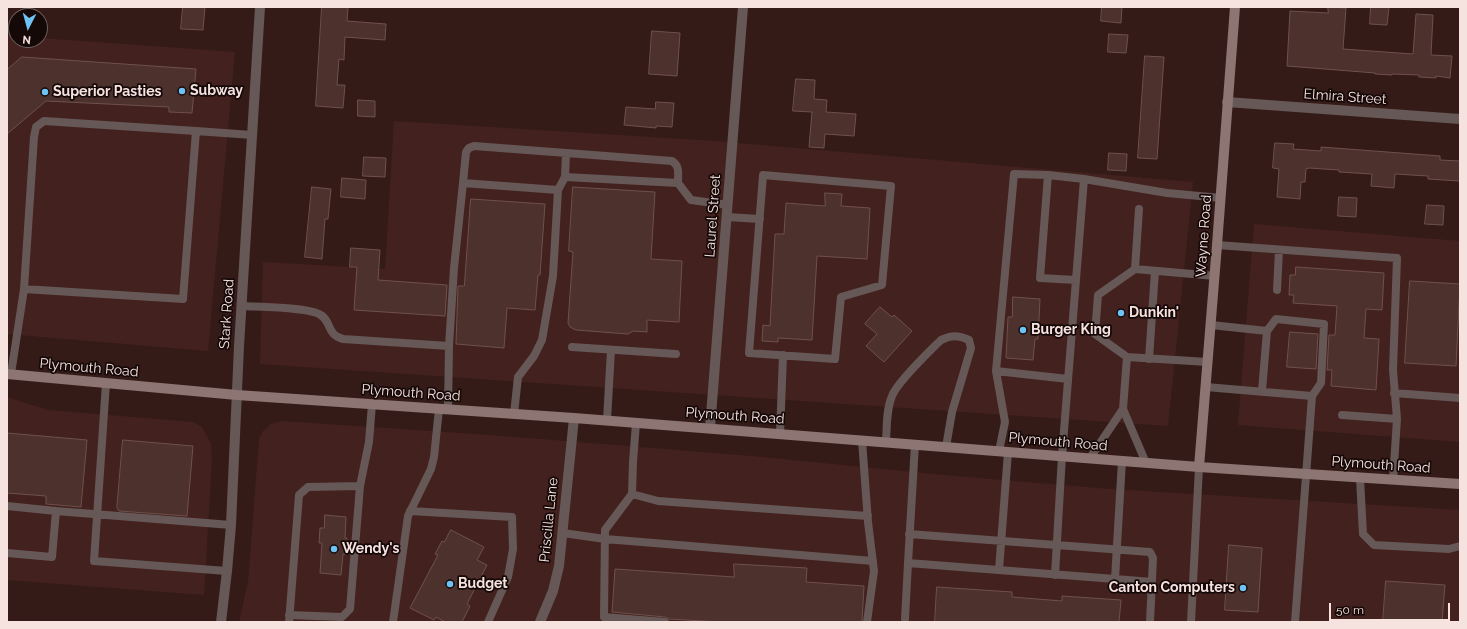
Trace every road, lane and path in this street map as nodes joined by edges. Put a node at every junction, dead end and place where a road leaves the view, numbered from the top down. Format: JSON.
{"nodes":[{"id":1,"x":260,"y":7,"type":"edge"},
{"id":2,"x":744,"y":7,"type":"edge"},
{"id":3,"x":1235,"y":7,"type":"edge"},
{"id":4,"x":1227,"y":102,"type":"junction"},
{"id":5,"x":1460,"y":119,"type":"edge"},
{"id":6,"x":196,"y":131,"type":"junction"},
{"id":7,"x":252,"y":135,"type":"junction"},
{"id":8,"x":566,"y":153,"type":"junction"},
{"id":9,"x":1048,"y":175,"type":"junction"},
{"id":10,"x":565,"y":177,"type":"junction"},
{"id":11,"x":1084,"y":179,"type":"junction"},
{"id":12,"x":463,"y":183,"type":"junction"},
{"id":13,"x":678,"y":183,"type":"junction"},
{"id":14,"x":558,"y":190,"type":"junction"},
{"id":15,"x":1221,"y":198,"type":"junction"},
{"id":16,"x":728,"y":205,"type":"junction"},
{"id":17,"x":1139,"y":209,"type":"dead end"},
{"id":18,"x":727,"y":217,"type":"junction"},
{"id":19,"x":760,"y":219,"type":"junction"},
{"id":20,"x":1218,"y":246,"type":"junction"},
{"id":21,"x":1278,"y":250,"type":"junction"},
{"id":22,"x":1136,"y":269,"type":"junction"},
{"id":23,"x":1155,"y":271,"type":"junction"},
{"id":24,"x":1215,"y":276,"type":"junction"},
{"id":25,"x":1076,"y":280,"type":"junction"},
{"id":26,"x":24,"y":289,"type":"junction"},
{"id":27,"x":1277,"y":290,"type":"dead end"},
{"id":28,"x":242,"y":306,"type":"junction"},
{"id":29,"x":1211,"y":324,"type":"junction"},
{"id":30,"x":1267,"y":331,"type":"junction"},
{"id":31,"x":449,"y":346,"type":"junction"},
{"id":32,"x":572,"y":347,"type":"dead end"},
{"id":33,"x":611,"y":350,"type":"junction"},
{"id":34,"x":676,"y":354,"type":"dead end"},
{"id":35,"x":783,"y":355,"type":"junction"},
{"id":36,"x":1127,"y":357,"type":"junction"},
{"id":37,"x":1149,"y":359,"type":"junction"},
{"id":38,"x":1208,"y":362,"type":"junction"},
{"id":39,"x":996,"y":372,"type":"junction"},
{"id":40,"x":9,"y":374,"type":"edge"},
{"id":41,"x":1068,"y":379,"type":"junction"},
{"id":42,"x":106,"y":383,"type":"junction"},
{"id":43,"x":1206,"y":387,"type":"junction"},
{"id":44,"x":1262,"y":391,"type":"junction"},
{"id":45,"x":1394,"y":393,"type":"junction"},
{"id":46,"x":237,"y":395,"type":"junction"},
{"id":47,"x":1312,"y":396,"type":"junction"},
{"id":48,"x":1460,"y":398,"type":"edge"},
{"id":49,"x":372,"y":404,"type":"junction"},
{"id":50,"x":444,"y":409,"type":"junction"},
{"id":51,"x":1123,"y":409,"type":"junction"},
{"id":52,"x":514,"y":414,"type":"junction"},
{"id":53,"x":1342,"y":415,"type":"dead end"},
{"id":54,"x":574,"y":418,"type":"junction"},
{"id":55,"x":1397,"y":419,"type":"junction"},
{"id":56,"x":607,"y":420,"type":"junction"},
{"id":57,"x":636,"y":423,"type":"junction"},
{"id":58,"x":710,"y":428,"type":"junction"},
{"id":59,"x":780,"y":434,"type":"junction"},
{"id":60,"x":862,"y":440,"type":"junction"},
{"id":61,"x":886,"y":442,"type":"junction"},
{"id":62,"x":915,"y":444,"type":"junction"},
{"id":63,"x":946,"y":447,"type":"junction"},
{"id":64,"x":1003,"y":451,"type":"junction"},
{"id":65,"x":1062,"y":456,"type":"junction"},
{"id":66,"x":1090,"y":458,"type":"junction"},
{"id":67,"x":1122,"y":461,"type":"junction"},
{"id":68,"x":1146,"y":463,"type":"junction"},
{"id":69,"x":1199,"y":467,"type":"junction"},
{"id":70,"x":1307,"y":474,"type":"junction"},
{"id":71,"x":1360,"y":478,"type":"junction"},
{"id":72,"x":1393,"y":480,"type":"junction"},
{"id":73,"x":1460,"y":484,"type":"edge"},
{"id":74,"x":360,"y":486,"type":"junction"},
{"id":75,"x":632,"y":494,"type":"junction"},
{"id":76,"x":7,"y":506,"type":"edge"},
{"id":77,"x":56,"y":511,"type":"junction"},
{"id":78,"x":410,"y":511,"type":"junction"},
{"id":79,"x":97,"y":515,"type":"junction"},
{"id":80,"x":868,"y":516,"type":"junction"},
{"id":81,"x":231,"y":525,"type":"junction"},
{"id":82,"x":563,"y":533,"type":"junction"},
{"id":83,"x":910,"y":534,"type":"junction"},
{"id":84,"x":605,"y":539,"type":"junction"},
{"id":85,"x":1001,"y":540,"type":"junction"},
{"id":86,"x":1057,"y":545,"type":"junction"},
{"id":87,"x":1460,"y":546,"type":"edge"},
{"id":88,"x":1117,"y":549,"type":"junction"},
{"id":89,"x":7,"y":553,"type":"edge"},
{"id":90,"x":873,"y":561,"type":"junction"},
{"id":91,"x":908,"y":563,"type":"junction"},
{"id":92,"x":998,"y":570,"type":"junction"},
{"id":93,"x":227,"y":571,"type":"junction"},
{"id":94,"x":1055,"y":575,"type":"junction"},
{"id":95,"x":1115,"y":579,"type":"junction"},
{"id":96,"x":1152,"y":582,"type":"junction"},
{"id":97,"x":289,"y":619,"type":"edge"},
{"id":98,"x":905,"y":619,"type":"dead end"},
{"id":99,"x":221,"y":622,"type":"edge"},
{"id":100,"x":393,"y":622,"type":"edge"},
{"id":101,"x":488,"y":622,"type":"edge"},
{"id":102,"x":540,"y":622,"type":"edge"},
{"id":103,"x":665,"y":622,"type":"edge"},
{"id":104,"x":867,"y":622,"type":"edge"},
{"id":105,"x":1150,"y":622,"type":"edge"},
{"id":106,"x":1191,"y":622,"type":"edge"},
{"id":107,"x":1295,"y":622,"type":"edge"}],
"edges":[{"from":1,"to":7,"type":"street","name":"Stark Road"},
{"from":2,"to":16,"type":"street","name":"Laurel Street"},
{"from":3,"to":4,"type":"main road","name":"Wayne Road"},
{"from":4,"to":5,"type":"street","name":"Elmira Street"},
{"from":4,"to":15,"type":"main road","name":"Wayne Road"},
{"from":6,"to":7,"type":"lane"},
{"from":6,"to":26,"type":"lane"},
{"from":6,"to":26,"type":"lane"},
{"from":7,"to":28,"type":"street","name":"Stark Road"},
{"from":8,"to":10,"type":"lane"},
{"from":8,"to":12,"type":"lane"},
{"from":8,"to":13,"type":"lane"},
{"from":9,"to":11,"type":"lane"},
{"from":9,"to":25,"type":"lane"},
{"from":9,"to":39,"type":"lane"},
{"from":10,"to":13,"type":"lane"},
{"from":10,"to":14,"type":"lane"},
{"from":11,"to":15,"type":"lane"},
{"from":11,"to":25,"type":"lane"},
{"from":12,"to":14,"type":"lane"},
{"from":12,"to":31,"type":"lane"},
{"from":13,"to":16,"type":"lane"},
{"from":14,"to":52,"type":"lane"},
{"from":15,"to":20,"type":"main road","name":"Wayne Road"},
{"from":16,"to":18,"type":"street","name":"Laurel Street"},
{"from":17,"to":22,"type":"lane"},
{"from":18,"to":19,"type":"lane"},
{"from":18,"to":58,"type":"street","name":"Laurel Street"},
{"from":19,"to":35,"type":"lane"},
{"from":19,"to":35,"type":"lane"},
{"from":20,"to":21,"type":"lane"},
{"from":20,"to":24,"type":"main road","name":"Wayne Road"},
{"from":21,"to":27,"type":"lane"},
{"from":21,"to":45,"type":"lane"},
{"from":22,"to":23,"type":"lane"},
{"from":22,"to":36,"type":"lane"},
{"from":23,"to":24,"type":"lane"},
{"from":23,"to":37,"type":"lane"},
{"from":24,"to":29,"type":"main road","name":"Wayne Road"},
{"from":25,"to":41,"type":"lane"},
{"from":26,"to":40,"type":"lane"},
{"from":28,"to":31,"type":"lane"},
{"from":28,"to":46,"type":"street","name":"Stark Road"},
{"from":29,"to":30,"type":"lane"},
{"from":29,"to":38,"type":"main road","name":"Wayne Road"},
{"from":30,"to":44,"type":"lane"},
{"from":30,"to":47,"type":"lane"},
{"from":31,"to":50,"type":"lane"},
{"from":32,"to":33,"type":"lane"},
{"from":33,"to":34,"type":"lane"},
{"from":33,"to":56,"type":"lane"},
{"from":35,"to":59,"type":"lane"},
{"from":36,"to":37,"type":"lane"},
{"from":36,"to":51,"type":"lane"},
{"from":37,"to":38,"type":"lane"},
{"from":38,"to":43,"type":"main road","name":"Wayne Road"},
{"from":39,"to":41,"type":"lane"},
{"from":39,"to":64,"type":"lane"},
{"from":40,"to":42,"type":"main road","name":"Plymouth Road"},
{"from":41,"to":65,"type":"lane"},
{"from":42,"to":46,"type":"main road","name":"Plymouth Road"},
{"from":42,"to":79,"type":"lane"},
{"from":43,"to":44,"type":"lane"},
{"from":43,"to":69,"type":"main road","name":"Wayne Road"},
{"from":44,"to":47,"type":"lane"},
{"from":45,"to":48,"type":"lane"},
{"from":45,"to":55,"type":"lane"},
{"from":46,"to":49,"type":"main road","name":"Plymouth Road"},
{"from":46,"to":81,"type":"street","name":"Stark Road"},
{"from":47,"to":70,"type":"lane"},
{"from":49,"to":50,"type":"main road","name":"Plymouth Road"},
{"from":49,"to":74,"type":"lane"},
{"from":50,"to":52,"type":"main road","name":"Plymouth Road"},
{"from":50,"to":78,"type":"lane"},
{"from":51,"to":66,"type":"lane"},
{"from":51,"to":68,"type":"lane"},
{"from":52,"to":54,"type":"main road","name":"Plymouth Road"},
{"from":53,"to":55,"type":"lane"},
{"from":54,"to":56,"type":"main road","name":"Plymouth Road"},
{"from":54,"to":82,"type":"street","name":"Priscilla Lane"},
{"from":55,"to":72,"type":"lane"},
{"from":56,"to":57,"type":"main road","name":"Plymouth Road"},
{"from":57,"to":58,"type":"main road","name":"Plymouth Road"},
{"from":57,"to":75,"type":"lane"},
{"from":58,"to":59,"type":"main road","name":"Plymouth Road"},
{"from":59,"to":60,"type":"main road","name":"Plymouth Road"},
{"from":60,"to":61,"type":"main road","name":"Plymouth Road"},
{"from":60,"to":80,"type":"lane"},
{"from":61,"to":62,"type":"main road","name":"Plymouth Road"},
{"from":61,"to":63,"type":"lane"},
{"from":62,"to":63,"type":"main road","name":"Plymouth Road"},
{"from":62,"to":83,"type":"lane"},
{"from":63,"to":64,"type":"main road","name":"Plymouth Road"},
{"from":64,"to":65,"type":"main road","name":"Plymouth Road"},
{"from":64,"to":85,"type":"lane"},
{"from":65,"to":66,"type":"main road","name":"Plymouth Road"},
{"from":65,"to":86,"type":"lane"},
{"from":66,"to":67,"type":"main road","name":"Plymouth Road"},
{"from":67,"to":68,"type":"main road","name":"Plymouth Road"},
{"from":67,"to":88,"type":"lane"},
{"from":68,"to":69,"type":"main road","name":"Plymouth Road"},
{"from":69,"to":70,"type":"main road","name":"Plymouth Road"},
{"from":69,"to":106,"type":"lane"},
{"from":70,"to":71,"type":"main road","name":"Plymouth Road"},
{"from":70,"to":107,"type":"lane"},
{"from":71,"to":72,"type":"main road","name":"Plymouth Road"},
{"from":71,"to":87,"type":"lane"},
{"from":72,"to":73,"type":"main road","name":"Plymouth Road"},
{"from":74,"to":97,"type":"lane"},
{"from":74,"to":97,"type":"lane"},
{"from":75,"to":80,"type":"lane"},
{"from":75,"to":84,"type":"lane"},
{"from":76,"to":77,"type":"lane"},
{"from":77,"to":79,"type":"lane"},
{"from":77,"to":89,"type":"lane"},
{"from":78,"to":100,"type":"lane"},
{"from":78,"to":101,"type":"lane"},
{"from":79,"to":81,"type":"lane"},
{"from":79,"to":93,"type":"lane"},
{"from":80,"to":90,"type":"lane"},
{"from":81,"to":93,"type":"street","name":"Stark Road"},
{"from":82,"to":84,"type":"lane"},
{"from":82,"to":102,"type":"street","name":"Priscilla Lane"},
{"from":83,"to":85,"type":"lane"},
{"from":83,"to":91,"type":"lane"},
{"from":84,"to":90,"type":"lane"},
{"from":84,"to":103,"type":"lane"},
{"from":85,"to":86,"type":"lane"},
{"from":85,"to":92,"type":"lane"},
{"from":86,"to":88,"type":"lane"},
{"from":86,"to":94,"type":"lane"},
{"from":88,"to":95,"type":"lane"},
{"from":88,"to":96,"type":"lane"},
{"from":90,"to":104,"type":"lane"},
{"from":91,"to":92,"type":"lane"},
{"from":91,"to":98,"type":"lane"},
{"from":92,"to":94,"type":"lane"},
{"from":93,"to":99,"type":"street","name":"Stark Road"},
{"from":94,"to":95,"type":"lane"},
{"from":95,"to":96,"type":"lane"},
{"from":96,"to":105,"type":"lane"}]}
